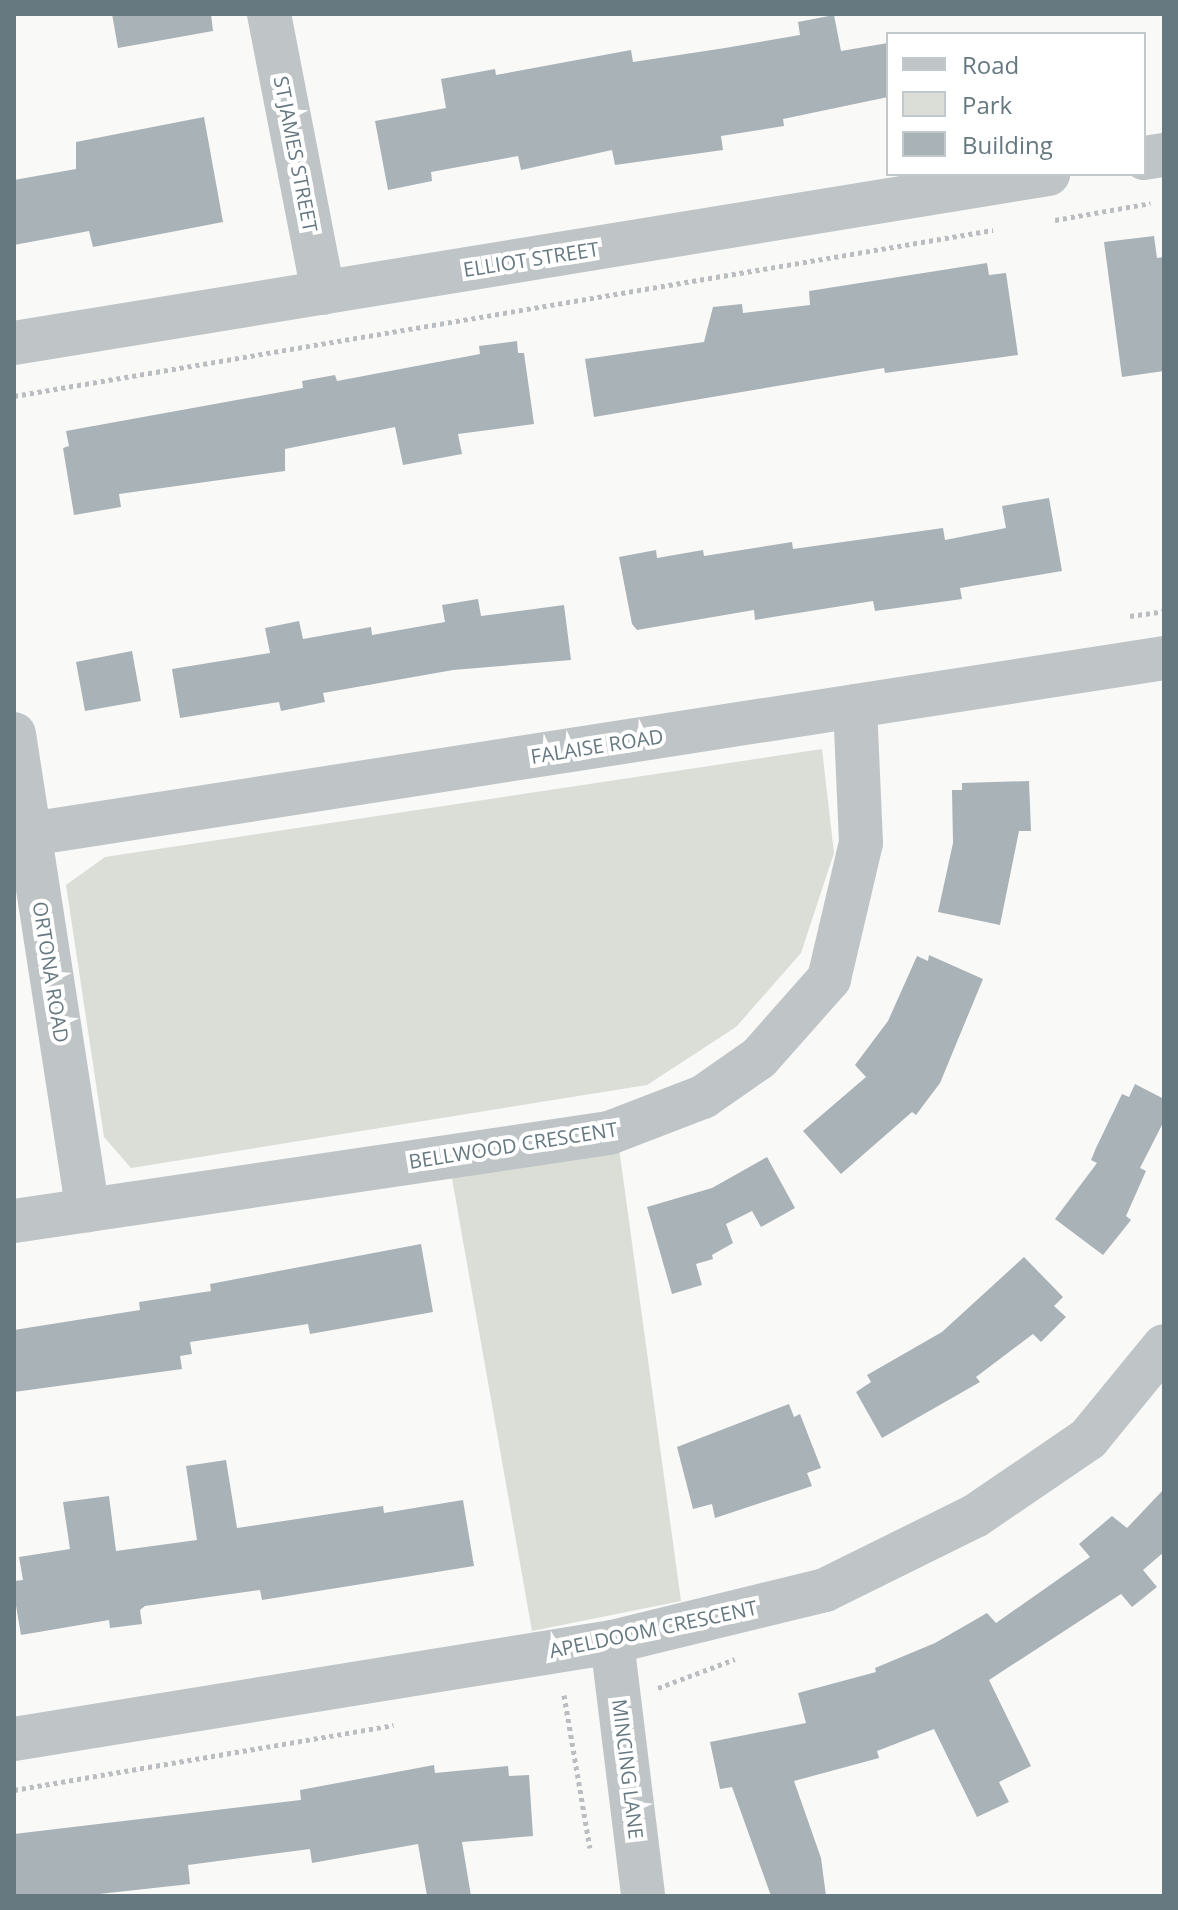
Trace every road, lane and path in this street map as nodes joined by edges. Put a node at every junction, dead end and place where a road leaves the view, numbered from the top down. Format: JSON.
{"nodes":[{"id":1,"x":269,"y":14,"type":"edge"},
{"id":2,"x":1036,"y":176,"type":"edge"},
{"id":3,"x":1164,"y":201,"type":"edge"},
{"id":4,"x":1038,"y":222,"type":"dead end"},
{"id":5,"x":1006,"y":228,"type":"dead end"},
{"id":6,"x":323,"y":293,"type":"junction"},
{"id":7,"x":14,"y":343,"type":"edge"},
{"id":8,"x":14,"y":396,"type":"edge"},
{"id":9,"x":1164,"y":658,"type":"edge"},
{"id":10,"x":855,"y":706,"type":"junction"},
{"id":11,"x":14,"y":734,"type":"edge"},
{"id":12,"x":30,"y":834,"type":"junction"},
{"id":13,"x":88,"y":1210,"type":"junction"},
{"id":14,"x":14,"y":1221,"type":"edge"},
{"id":15,"x":1164,"y":1346,"type":"edge"},
{"id":16,"x":612,"y":1642,"type":"junction"},
{"id":17,"x":552,"y":1697,"type":"dead end"},
{"id":18,"x":399,"y":1724,"type":"dead end"},
{"id":19,"x":14,"y":1739,"type":"edge"},
{"id":20,"x":14,"y":1790,"type":"edge"},
{"id":21,"x":593,"y":1865,"type":"dead end"},
{"id":22,"x":643,"y":1896,"type":"edge"}],
"edges":[{"from":1,"to":6,"type":"street","name":"ST JAMES STREET"},
{"from":2,"to":6,"type":"street","name":"ELLIOT STREET"},
{"from":3,"to":4,"type":"path"},
{"from":5,"to":8,"type":"path"},
{"from":6,"to":7,"type":"street","name":"ELLIOT STREET"},
{"from":9,"to":10,"type":"street","name":"FALAISE ROAD"},
{"from":10,"to":12,"type":"street","name":"FALAISE ROAD"},
{"from":10,"to":13,"type":"street","name":"BELLWOOD CRESCENT"},
{"from":11,"to":12,"type":"street","name":"ORTONA ROAD"},
{"from":12,"to":13,"type":"street","name":"ORTONA ROAD"},
{"from":13,"to":14,"type":"street","name":"BELLWOOD CRESCENT"},
{"from":15,"to":16,"type":"street","name":"APELDOOM CRESCENT"},
{"from":16,"to":19,"type":"street","name":"APELDOOM CRESCENT"},
{"from":16,"to":22,"type":"street","name":"MINCING LANE"},
{"from":17,"to":21,"type":"path"},
{"from":18,"to":20,"type":"path"}]}
